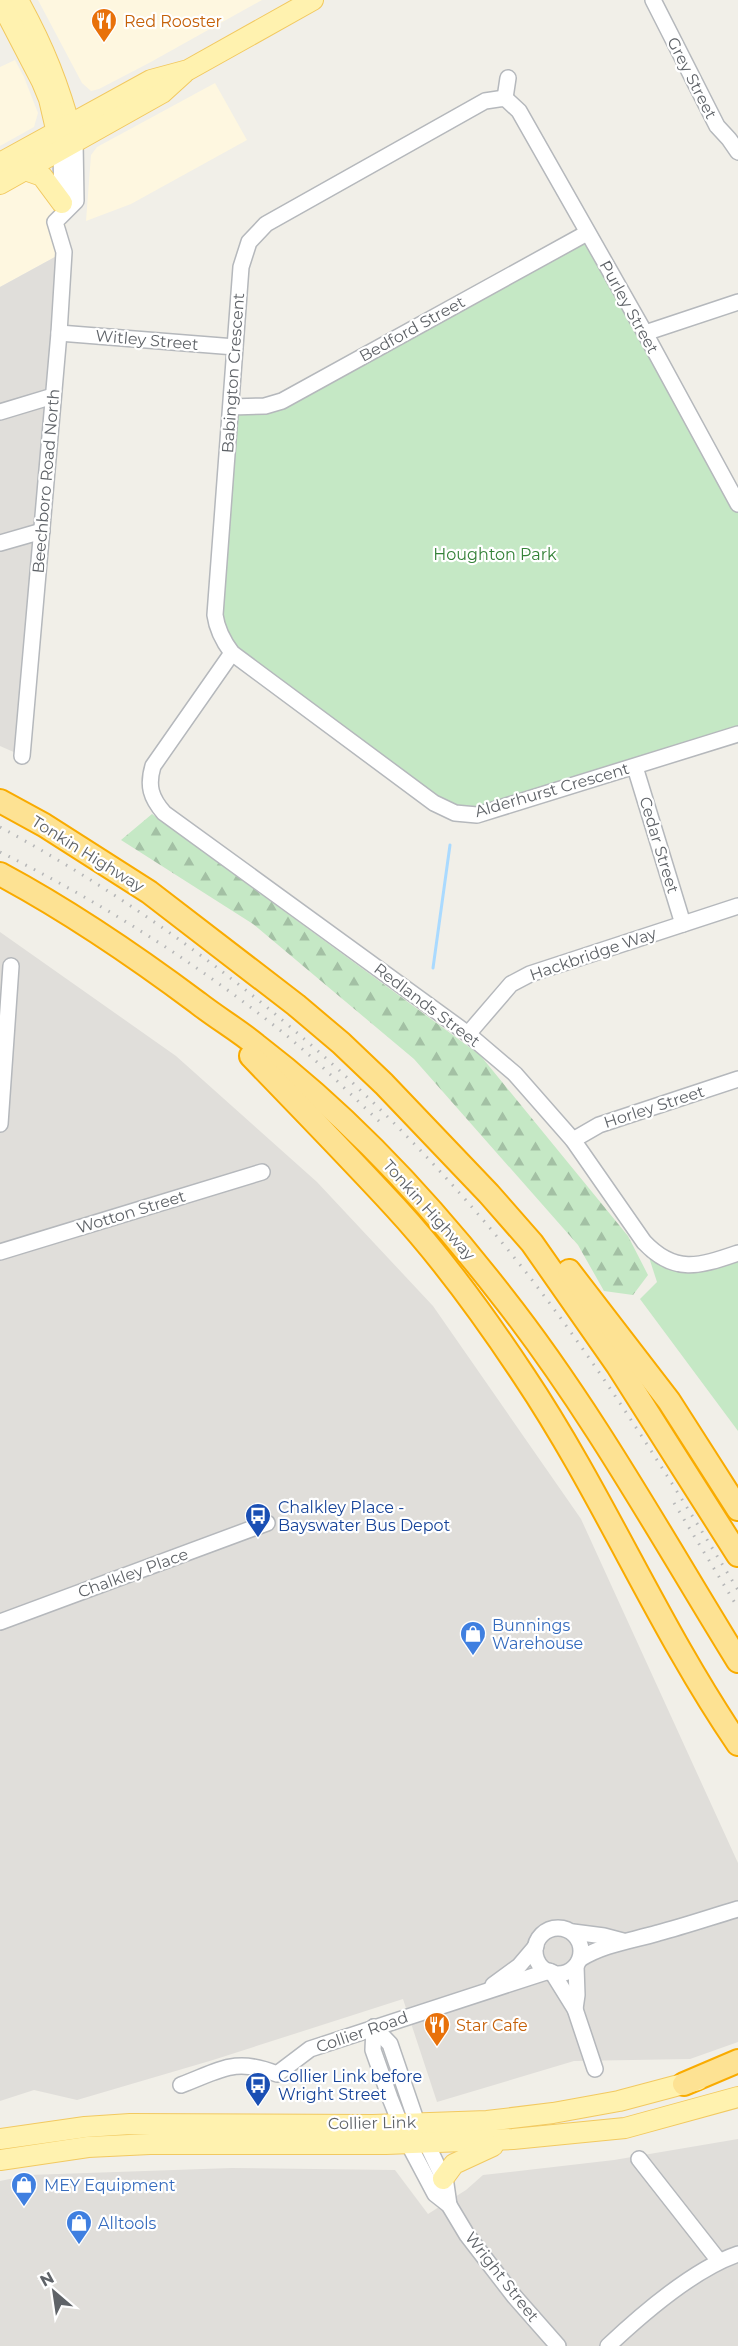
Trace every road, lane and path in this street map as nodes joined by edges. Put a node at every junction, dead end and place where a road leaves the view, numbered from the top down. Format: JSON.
{"nodes":[{"id":1,"x":18,"y":0,"type":"edge"},
{"id":2,"x":313,"y":0,"type":"edge"},
{"id":3,"x":653,"y":0,"type":"edge"},
{"id":4,"x":0,"y":1,"type":"edge"},
{"id":5,"x":53,"y":70,"type":"junction"},
{"id":6,"x":188,"y":70,"type":"junction"},
{"id":7,"x":508,"y":78,"type":"dead end"},
{"id":8,"x":505,"y":98,"type":"junction"},
{"id":9,"x":99,"y":109,"type":"junction"},
{"id":10,"x":66,"y":137,"type":"junction"},
{"id":11,"x":738,"y":152,"type":"edge"},
{"id":12,"x":0,"y":163,"type":"edge"},
{"id":13,"x":25,"y":170,"type":"junction"},
{"id":14,"x":0,"y":184,"type":"edge"},
{"id":15,"x":64,"y":207,"type":"junction"},
{"id":16,"x":587,"y":233,"type":"junction"},
{"id":17,"x":738,"y":302,"type":"edge"},
{"id":18,"x":59,"y":333,"type":"junction"},
{"id":19,"x":645,"y":333,"type":"junction"},
{"id":20,"x":235,"y":347,"type":"junction"},
{"id":21,"x":53,"y":396,"type":"junction"},
{"id":22,"x":231,"y":407,"type":"junction"},
{"id":23,"x":0,"y":412,"type":"edge"},
{"id":24,"x":738,"y":504,"type":"edge"},
{"id":25,"x":42,"y":531,"type":"junction"},
{"id":26,"x":0,"y":543,"type":"edge"},
{"id":27,"x":232,"y":653,"type":"junction"},
{"id":28,"x":738,"y":734,"type":"edge"},
{"id":29,"x":22,"y":756,"type":"dead end"},
{"id":30,"x":634,"y":767,"type":"junction"},
{"id":31,"x":0,"y":801,"type":"edge"},
{"id":32,"x":0,"y":874,"type":"edge"},
{"id":33,"x":738,"y":906,"type":"edge"},
{"id":34,"x":683,"y":924,"type":"junction"},
{"id":35,"x":11,"y":966,"type":"dead end"},
{"id":36,"x":207,"y":1010,"type":"junction"},
{"id":37,"x":468,"y":1034,"type":"junction"},
{"id":38,"x":738,"y":1079,"type":"edge"},
{"id":39,"x":0,"y":1124,"type":"edge"},
{"id":40,"x":573,"y":1140,"type":"junction"},
{"id":41,"x":262,"y":1172,"type":"dead end"},
{"id":42,"x":489,"y":1194,"type":"junction"},
{"id":43,"x":0,"y":1252,"type":"edge"},
{"id":44,"x":738,"y":1253,"type":"edge"},
{"id":45,"x":738,"y":1509,"type":"edge"},
{"id":46,"x":267,"y":1523,"type":"dead end"},
{"id":47,"x":738,"y":1555,"type":"edge"},
{"id":48,"x":0,"y":1622,"type":"edge"},
{"id":49,"x":738,"y":1661,"type":"edge"},
{"id":50,"x":738,"y":1744,"type":"edge"},
{"id":51,"x":738,"y":1909,"type":"edge"},
{"id":52,"x":573,"y":1932,"type":"junction"},
{"id":53,"x":623,"y":1941,"type":"junction"},
{"id":54,"x":536,"y":1946,"type":"junction"},
{"id":55,"x":578,"y":1962,"type":"junction"},
{"id":56,"x":551,"y":1972,"type":"junction"},
{"id":57,"x":480,"y":1993,"type":"junction"},
{"id":58,"x":575,"y":2010,"type":"junction"},
{"id":59,"x":374,"y":2027,"type":"junction"},
{"id":60,"x":738,"y":2061,"type":"edge"},
{"id":61,"x":738,"y":2067,"type":"edge"},
{"id":62,"x":595,"y":2069,"type":"dead end"},
{"id":63,"x":684,"y":2084,"type":"junction"},
{"id":64,"x":181,"y":2085,"type":"dead end"},
{"id":65,"x":738,"y":2097,"type":"edge"},
{"id":66,"x":409,"y":2123,"type":"junction"},
{"id":67,"x":0,"y":2139,"type":"edge"},
{"id":68,"x":513,"y":2139,"type":"junction"},
{"id":69,"x":417,"y":2143,"type":"junction"},
{"id":70,"x":639,"y":2159,"type":"dead end"},
{"id":71,"x":0,"y":2160,"type":"edge"},
{"id":72,"x":443,"y":2179,"type":"junction"},
{"id":73,"x":449,"y":2205,"type":"junction"},
{"id":74,"x":738,"y":2254,"type":"edge"},
{"id":75,"x":719,"y":2261,"type":"junction"},
{"id":76,"x":558,"y":2346,"type":"edge"},
{"id":77,"x":608,"y":2346,"type":"edge"}],
"edges":[{"from":1,"to":5,"type":"main road","name":"Beechboro Road North"},
{"from":2,"to":6,"type":"main road"},
{"from":3,"to":11,"type":"street","name":"Grey Street"},
{"from":4,"to":10,"type":"main road","name":"Beechboro Road North"},
{"from":5,"to":9,"type":"main road"},
{"from":5,"to":10,"type":"main road","name":"Beechboro Road North"},
{"from":6,"to":9,"type":"main road"},
{"from":6,"to":10,"type":"main road"},
{"from":7,"to":8,"type":"street"},
{"from":8,"to":16,"type":"street","name":"Purley Street"},
{"from":8,"to":20,"type":"street","name":"Babington Crescent"},
{"from":9,"to":10,"type":"main road"},
{"from":10,"to":12,"type":"main road"},
{"from":10,"to":13,"type":"main road"},
{"from":10,"to":15,"type":"street","name":"Beechboro Road North"},
{"from":13,"to":14,"type":"main road"},
{"from":13,"to":15,"type":"main road"},
{"from":15,"to":18,"type":"street","name":"Beechboro Road North"},
{"from":16,"to":19,"type":"street","name":"Purley Street"},
{"from":16,"to":22,"type":"street","name":"Bedford Street"},
{"from":17,"to":19,"type":"street"},
{"from":18,"to":20,"type":"street","name":"Witley Street"},
{"from":18,"to":21,"type":"street","name":"Beechboro Road North"},
{"from":19,"to":24,"type":"street","name":"Purley Street"},
{"from":20,"to":22,"type":"street","name":"Babington Crescent"},
{"from":21,"to":23,"type":"street"},
{"from":21,"to":25,"type":"street","name":"Beechboro Road North"},
{"from":22,"to":27,"type":"street","name":"Babington Crescent"},
{"from":25,"to":26,"type":"street"},
{"from":25,"to":29,"type":"street","name":"Beechboro Road North"},
{"from":27,"to":30,"type":"street","name":"Alderhurst Crescent"},
{"from":27,"to":37,"type":"street","name":"Redlands Street"},
{"from":28,"to":30,"type":"street","name":"Alderhurst Crescent"},
{"from":30,"to":34,"type":"street","name":"Cedar Street"},
{"from":31,"to":42,"type":"highway","name":"Tonkin Highway"},
{"from":32,"to":36,"type":"highway","name":"Tonkin Highway"},
{"from":33,"to":34,"type":"street","name":"Hackbridge Way"},
{"from":34,"to":37,"type":"street","name":"Hackbridge Way"},
{"from":35,"to":39,"type":"street"},
{"from":36,"to":49,"type":"highway","name":"Tonkin Highway"},
{"from":36,"to":50,"type":"highway"},
{"from":37,"to":40,"type":"street","name":"Redlands Street"},
{"from":38,"to":40,"type":"street","name":"Horley Street"},
{"from":40,"to":44,"type":"street","name":"Redlands Street"},
{"from":41,"to":43,"type":"street","name":"Wotton Street"},
{"from":42,"to":45,"type":"highway"},
{"from":42,"to":47,"type":"highway","name":"Tonkin Highway"},
{"from":46,"to":48,"type":"street","name":"Chalkley Place"},
{"from":51,"to":53,"type":"street"},
{"from":52,"to":53,"type":"street"},
{"from":52,"to":54,"type":"street"},
{"from":52,"to":55,"type":"street"},
{"from":53,"to":55,"type":"street"},
{"from":54,"to":56,"type":"street"},
{"from":54,"to":57,"type":"street","name":"Collier Road"},
{"from":55,"to":56,"type":"street"},
{"from":55,"to":58,"type":"street"},
{"from":56,"to":57,"type":"street","name":"Collier Road"},
{"from":56,"to":58,"type":"street"},
{"from":57,"to":59,"type":"street","name":"Collier Road"},
{"from":58,"to":62,"type":"street"},
{"from":59,"to":64,"type":"street","name":"Collier Road"},
{"from":59,"to":66,"type":"street","name":"Wright Street"},
{"from":60,"to":63,"type":"highway"},
{"from":61,"to":63,"type":"main road","name":"Collier Link"},
{"from":63,"to":66,"type":"main road","name":"Collier Link"},
{"from":65,"to":68,"type":"main road","name":"Collier Link"},
{"from":66,"to":67,"type":"main road","name":"Collier Link"},
{"from":66,"to":69,"type":"street","name":"Wright Street"},
{"from":68,"to":69,"type":"main road","name":"Collier Link"},
{"from":68,"to":72,"type":"main road"},
{"from":69,"to":71,"type":"main road","name":"Collier Link"},
{"from":69,"to":72,"type":"street","name":"Wright Street"},
{"from":69,"to":73,"type":"street","name":"Wright Street"},
{"from":70,"to":75,"type":"street"},
{"from":72,"to":73,"type":"street","name":"Wright Street"},
{"from":73,"to":76,"type":"street","name":"Wright Street"},
{"from":74,"to":75,"type":"street"},
{"from":75,"to":77,"type":"street"}]}
